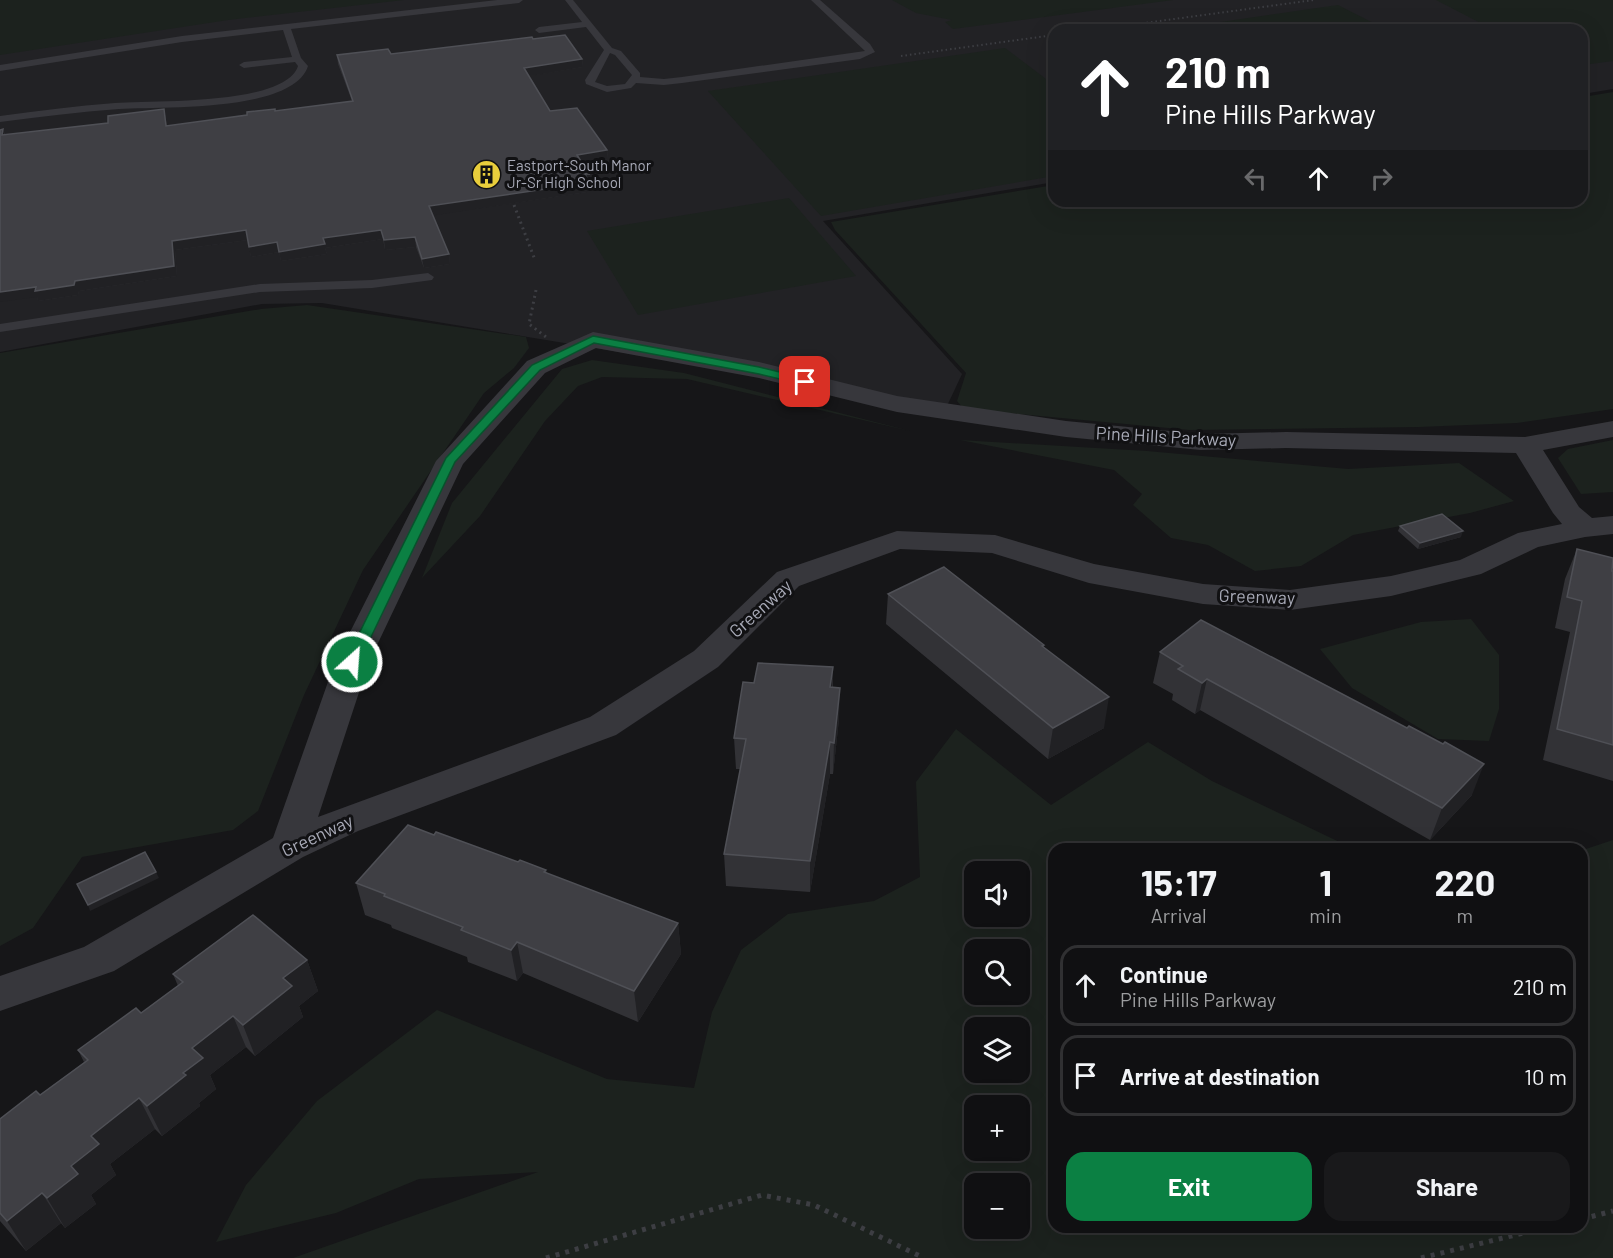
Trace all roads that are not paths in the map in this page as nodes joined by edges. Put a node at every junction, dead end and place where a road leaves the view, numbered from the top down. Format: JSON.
{"nodes":[{"id":1,"x":519,"y":0,"type":"edge"},
{"id":2,"x":569,"y":0,"type":"edge"},
{"id":3,"x":815,"y":0,"type":"edge"},
{"id":4,"x":588,"y":24,"type":"junction"},
{"id":5,"x":286,"y":27,"type":"junction"},
{"id":6,"x":539,"y":30,"type":"dead end"},
{"id":7,"x":609,"y":50,"type":"junction"},
{"id":8,"x":297,"y":59,"type":"junction"},
{"id":9,"x":244,"y":65,"type":"dead end"},
{"id":10,"x":0,"y":68,"type":"edge"},
{"id":11,"x":636,"y":80,"type":"junction"},
{"id":12,"x":0,"y":119,"type":"edge"},
{"id":13,"x":428,"y":277,"type":"dead end"},
{"id":14,"x":0,"y":328,"type":"edge"},
{"id":15,"x":1613,"y":429,"type":"edge"},
{"id":16,"x":1525,"y":445,"type":"junction"},
{"id":17,"x":1599,"y":526,"type":"edge"},
{"id":18,"x":289,"y":847,"type":"junction"},
{"id":19,"x":0,"y":994,"type":"edge"}],
"edges":[{"from":1,"to":5,"type":"lane"},
{"from":2,"to":4,"type":"lane"},
{"from":3,"to":11,"type":"lane"},
{"from":4,"to":6,"type":"lane"},
{"from":4,"to":7,"type":"lane"},
{"from":5,"to":8,"type":"lane"},
{"from":5,"to":10,"type":"lane"},
{"from":7,"to":11,"type":"lane"},
{"from":7,"to":11,"type":"lane"},
{"from":8,"to":9,"type":"lane"},
{"from":8,"to":12,"type":"lane"},
{"from":13,"to":14,"type":"lane"},
{"from":15,"to":16,"type":"street","name":"Pine Hills Parkway"},
{"from":16,"to":17,"type":"street","name":"Greenway"},
{"from":16,"to":18,"type":"street","name":"Pine Hills Parkway"},
{"from":17,"to":18,"type":"street","name":"Greenway"},
{"from":18,"to":19,"type":"street","name":"Greenway"}]}
